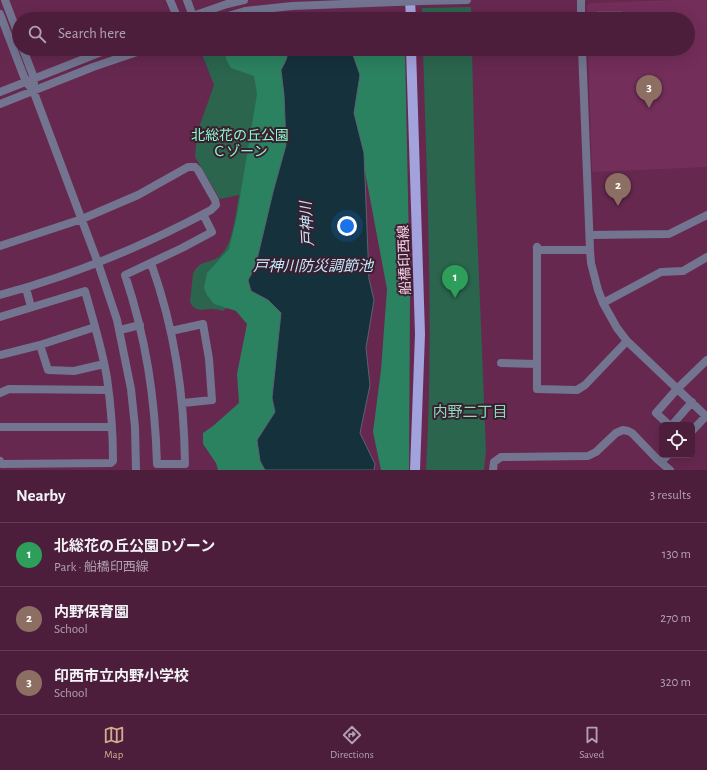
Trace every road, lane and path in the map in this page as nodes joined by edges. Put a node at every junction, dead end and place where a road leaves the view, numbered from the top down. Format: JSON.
{"nodes":[{"id":1,"x":5,"y":0,"type":"edge"},
{"id":2,"x":170,"y":0,"type":"edge"},
{"id":3,"x":187,"y":0,"type":"edge"},
{"id":4,"x":244,"y":0,"type":"edge"},
{"id":5,"x":410,"y":0,"type":"edge"},
{"id":6,"x":467,"y":0,"type":"edge"},
{"id":7,"x":581,"y":0,"type":"edge"},
{"id":8,"x":175,"y":12,"type":"edge"},
{"id":9,"x":191,"y":12,"type":"edge"},
{"id":10,"x":206,"y":12,"type":"edge"},
{"id":11,"x":242,"y":12,"type":"edge"},
{"id":12,"x":411,"y":12,"type":"edge"},
{"id":13,"x":581,"y":12,"type":"edge"},
{"id":14,"x":0,"y":14,"type":"edge"},
{"id":15,"x":12,"y":18,"type":"edge"},
{"id":16,"x":12,"y":45,"type":"edge"},
{"id":17,"x":16,"y":56,"type":"edge"},
{"id":18,"x":26,"y":56,"type":"edge"},
{"id":19,"x":91,"y":56,"type":"edge"},
{"id":20,"x":125,"y":56,"type":"edge"},
{"id":21,"x":411,"y":56,"type":"edge"},
{"id":22,"x":582,"y":56,"type":"edge"},
{"id":23,"x":34,"y":78,"type":"junction"},
{"id":24,"x":26,"y":82,"type":"junction"},
{"id":25,"x":33,"y":90,"type":"junction"},
{"id":26,"x":0,"y":92,"type":"edge"},
{"id":27,"x":0,"y":104,"type":"edge"},
{"id":28,"x":203,"y":214,"type":"junction"},
{"id":29,"x":707,"y":215,"type":"edge"},
{"id":30,"x":82,"y":219,"type":"junction"},
{"id":31,"x":590,"y":235,"type":"junction"},
{"id":32,"x":0,"y":246,"type":"edge"},
{"id":33,"x":590,"y":250,"type":"junction"},
{"id":34,"x":707,"y":257,"type":"edge"},
{"id":35,"x":98,"y":263,"type":"junction"},
{"id":36,"x":151,"y":263,"type":"junction"},
{"id":37,"x":26,"y":288,"type":"junction"},
{"id":38,"x":0,"y":295,"type":"edge"},
{"id":39,"x":603,"y":303,"type":"junction"},
{"id":40,"x":31,"y":307,"type":"junction"},
{"id":41,"x":0,"y":317,"type":"edge"},
{"id":42,"x":140,"y":325,"type":"junction"},
{"id":43,"x":95,"y":327,"type":"junction"},
{"id":44,"x":120,"y":330,"type":"junction"},
{"id":45,"x":171,"y":331,"type":"junction"},
{"id":46,"x":626,"y":341,"type":"junction"},
{"id":47,"x":40,"y":345,"type":"junction"},
{"id":48,"x":0,"y":355,"type":"edge"},
{"id":49,"x":707,"y":360,"type":"edge"},
{"id":50,"x":501,"y":363,"type":"dead end"},
{"id":51,"x":104,"y":364,"type":"junction"},
{"id":52,"x":537,"y":364,"type":"junction"},
{"id":53,"x":677,"y":389,"type":"junction"},
{"id":54,"x":108,"y":390,"type":"junction"},
{"id":55,"x":0,"y":393,"type":"edge"},
{"id":56,"x":692,"y":402,"type":"junction"},
{"id":57,"x":183,"y":404,"type":"junction"},
{"id":58,"x":707,"y":416,"type":"edge"},
{"id":59,"x":666,"y":422,"type":"edge"},
{"id":60,"x":675,"y":422,"type":"edge"},
{"id":61,"x":0,"y":427,"type":"edge"},
{"id":62,"x":112,"y":427,"type":"junction"},
{"id":63,"x":695,"y":428,"type":"edge"},
{"id":64,"x":665,"y":458,"type":"edge"},
{"id":65,"x":0,"y":461,"type":"edge"},
{"id":66,"x":661,"y":462,"type":"junction"},
{"id":67,"x":56,"y":467,"type":"edge"},
{"id":68,"x":170,"y":467,"type":"edge"},
{"id":69,"x":136,"y":470,"type":"edge"},
{"id":70,"x":415,"y":470,"type":"edge"},
{"id":71,"x":493,"y":470,"type":"edge"},
{"id":72,"x":670,"y":470,"type":"edge"}],
"edges":[{"from":1,"to":15,"type":"street"},
{"from":2,"to":8,"type":"street"},
{"from":3,"to":9,"type":"street"},
{"from":4,"to":10,"type":"street"},
{"from":5,"to":12,"type":"main road"},
{"from":6,"to":11,"type":"street","bridge":true},
{"from":7,"to":13,"type":"street"},
{"from":14,"to":16,"type":"street"},
{"from":17,"to":24,"type":"street"},
{"from":18,"to":23,"type":"street"},
{"from":19,"to":23,"type":"street"},
{"from":20,"to":25,"type":"street"},
{"from":21,"to":70,"type":"main road","name":"船橋印西線"},
{"from":22,"to":31,"type":"street"},
{"from":23,"to":24,"type":"street"},
{"from":23,"to":25,"type":"street"},
{"from":24,"to":25,"type":"street"},
{"from":24,"to":26,"type":"street"},
{"from":25,"to":27,"type":"street"},
{"from":25,"to":30,"type":"street"},
{"from":28,"to":30,"type":"street"},
{"from":28,"to":35,"type":"street"},
{"from":28,"to":36,"type":"street"},
{"from":29,"to":31,"type":"street"},
{"from":30,"to":32,"type":"street"},
{"from":30,"to":35,"type":"street"},
{"from":31,"to":33,"type":"street"},
{"from":33,"to":39,"type":"street"},
{"from":33,"to":52,"type":"street"},
{"from":34,"to":39,"type":"street"},
{"from":35,"to":37,"type":"street"},
{"from":35,"to":44,"type":"street"},
{"from":36,"to":42,"type":"street"},
{"from":36,"to":45,"type":"street"},
{"from":37,"to":38,"type":"street"},
{"from":37,"to":40,"type":"street"},
{"from":39,"to":46,"type":"street"},
{"from":40,"to":41,"type":"street"},
{"from":40,"to":43,"type":"street"},
{"from":42,"to":44,"type":"street"},
{"from":42,"to":68,"type":"street"},
{"from":43,"to":47,"type":"street"},
{"from":43,"to":51,"type":"street"},
{"from":44,"to":69,"type":"street"},
{"from":45,"to":57,"type":"street"},
{"from":45,"to":57,"type":"street"},
{"from":46,"to":52,"type":"street"},
{"from":46,"to":53,"type":"street"},
{"from":47,"to":48,"type":"street"},
{"from":47,"to":51,"type":"street"},
{"from":49,"to":53,"type":"street"},
{"from":50,"to":52,"type":"street"},
{"from":51,"to":54,"type":"street"},
{"from":53,"to":56,"type":"street"},
{"from":53,"to":59,"type":"street"},
{"from":54,"to":55,"type":"street"},
{"from":54,"to":62,"type":"street"},
{"from":56,"to":58,"type":"street"},
{"from":56,"to":60,"type":"street"},
{"from":57,"to":68,"type":"street"},
{"from":58,"to":63,"type":"street"},
{"from":61,"to":62,"type":"street"},
{"from":62,"to":67,"type":"street"},
{"from":64,"to":66,"type":"street"},
{"from":65,"to":67,"type":"street"},
{"from":66,"to":71,"type":"street"},
{"from":66,"to":72,"type":"street"}]}
